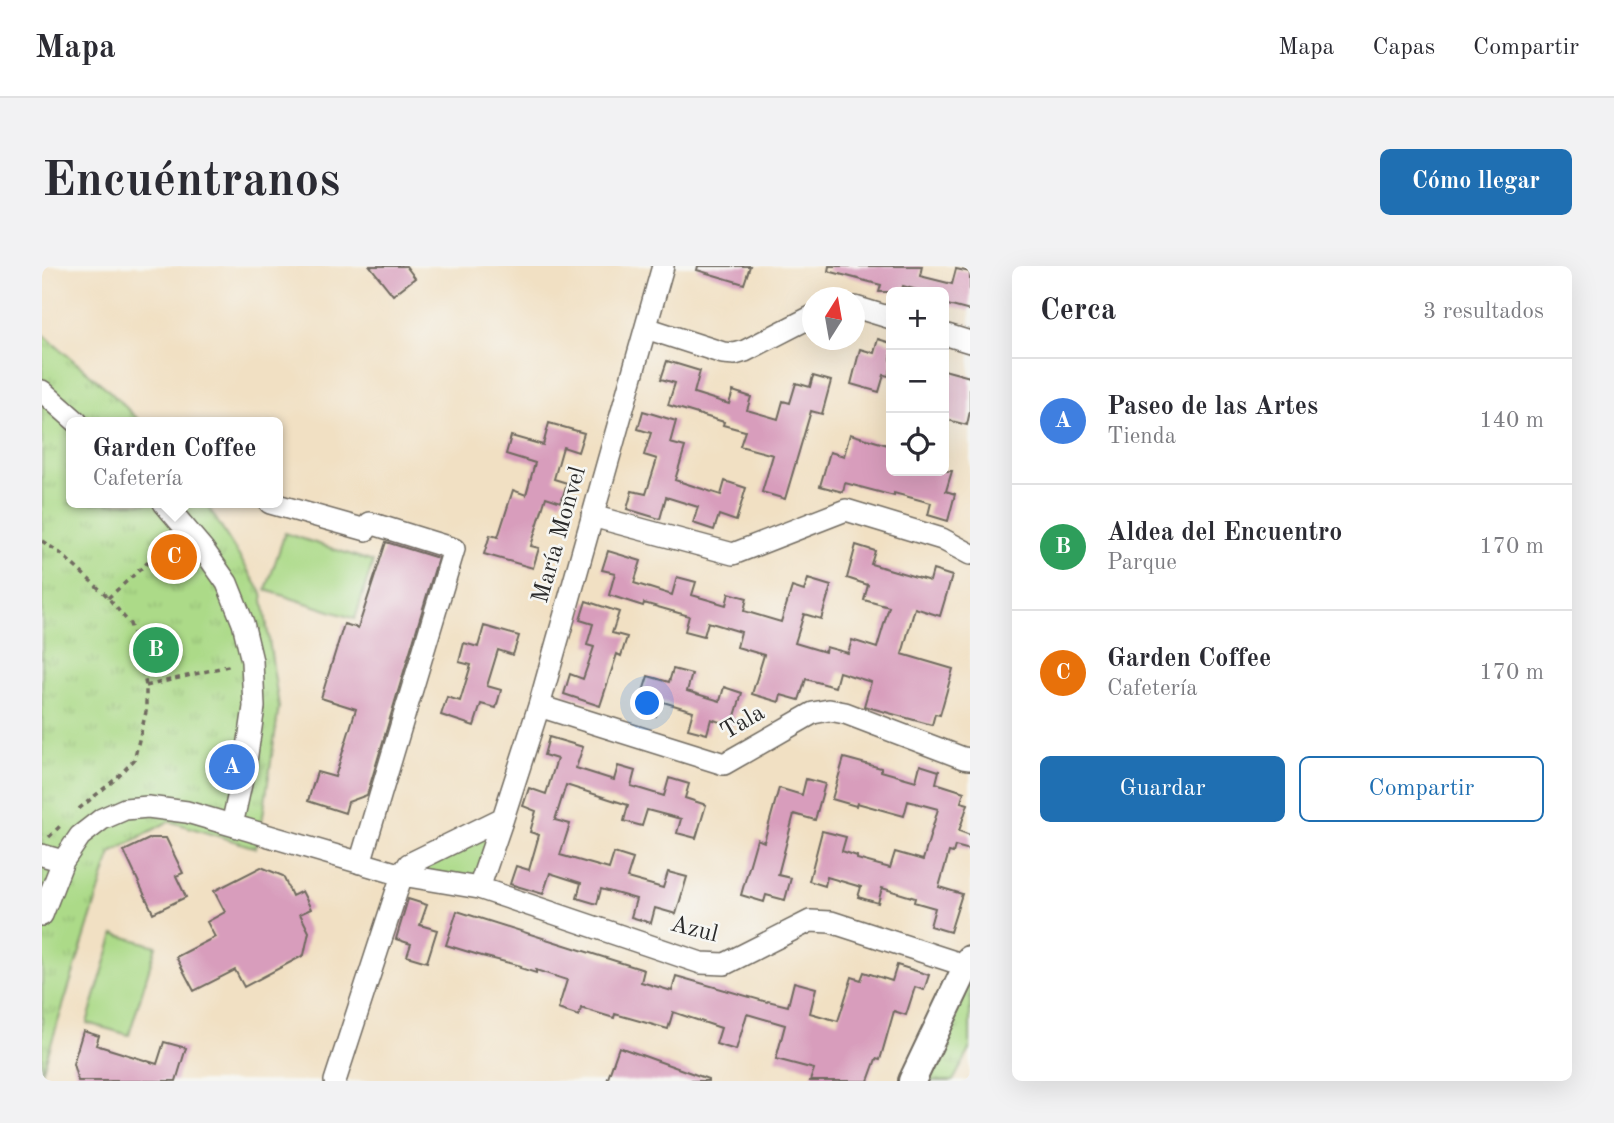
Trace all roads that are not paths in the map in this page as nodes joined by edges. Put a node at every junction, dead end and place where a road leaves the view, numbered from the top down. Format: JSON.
{"nodes":[{"id":1,"x":663,"y":266,"type":"edge"},
{"id":2,"x":865,"y":310,"type":"edge"},
{"id":3,"x":886,"y":316,"type":"edge"},
{"id":4,"x":802,"y":322,"type":"edge"},
{"id":5,"x":646,"y":328,"type":"junction"},
{"id":6,"x":949,"y":336,"type":"edge"},
{"id":7,"x":970,"y":342,"type":"edge"},
{"id":8,"x":42,"y":391,"type":"edge"},
{"id":9,"x":71,"y":417,"type":"edge"},
{"id":10,"x":283,"y":507,"type":"edge"},
{"id":11,"x":168,"y":508,"type":"edge"},
{"id":12,"x":592,"y":516,"type":"junction"},
{"id":13,"x":970,"y":554,"type":"edge"},
{"id":14,"x":539,"y":706,"type":"junction"},
{"id":15,"x":970,"y":759,"type":"edge"},
{"id":16,"x":503,"y":818,"type":"junction"},
{"id":17,"x":232,"y":825,"type":"junction"},
{"id":18,"x":42,"y":855,"type":"edge"},
{"id":19,"x":63,"y":861,"type":"junction"},
{"id":20,"x":360,"y":863,"type":"junction"},
{"id":21,"x":402,"y":875,"type":"junction"},
{"id":22,"x":479,"y":888,"type":"junction"},
{"id":23,"x":42,"y":915,"type":"edge"},
{"id":24,"x":968,"y":963,"type":"edge"},
{"id":25,"x":335,"y":1081,"type":"edge"},
{"id":26,"x":912,"y":1081,"type":"edge"}],
"edges":[{"from":1,"to":5,"type":"street","name":"María Monvel"},
{"from":2,"to":3,"type":"street"},
{"from":4,"to":5,"type":"street"},
{"from":5,"to":12,"type":"street","name":"María Monvel"},
{"from":6,"to":7,"type":"street"},
{"from":8,"to":9,"type":"street"},
{"from":10,"to":20,"type":"street"},
{"from":11,"to":17,"type":"street"},
{"from":12,"to":13,"type":"street"},
{"from":12,"to":14,"type":"street","name":"María Monvel"},
{"from":14,"to":15,"type":"street","name":"Tala"},
{"from":14,"to":16,"type":"street","name":"María Monvel"},
{"from":16,"to":21,"type":"street"},
{"from":16,"to":22,"type":"street","name":"María Monvel"},
{"from":17,"to":19,"type":"street","name":"Azul"},
{"from":17,"to":20,"type":"street","name":"Azul"},
{"from":18,"to":19,"type":"street"},
{"from":19,"to":23,"type":"street","name":"Azul"},
{"from":20,"to":21,"type":"street","name":"Azul"},
{"from":21,"to":22,"type":"street","name":"Azul"},
{"from":21,"to":25,"type":"street"},
{"from":22,"to":24,"type":"street","name":"Azul"},
{"from":24,"to":26,"type":"main road"}]}
